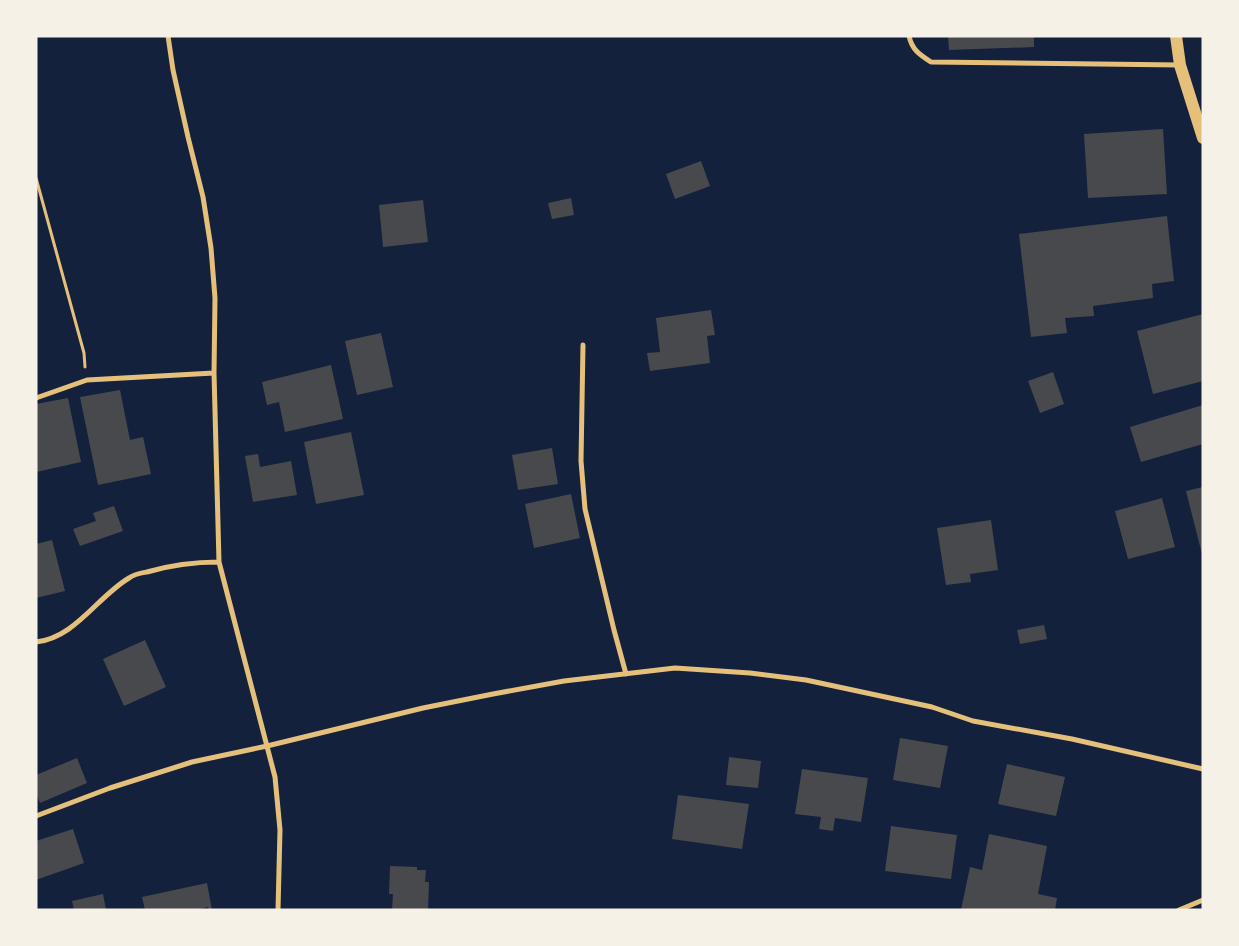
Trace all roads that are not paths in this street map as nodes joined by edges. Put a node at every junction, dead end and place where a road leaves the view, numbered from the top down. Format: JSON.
{"nodes":[{"id":1,"x":168,"y":36,"type":"edge"},
{"id":2,"x":909,"y":36,"type":"edge"},
{"id":3,"x":1176,"y":36,"type":"edge"},
{"id":4,"x":1180,"y":65,"type":"junction"},
{"id":5,"x":1203,"y":138,"type":"edge"},
{"id":6,"x":583,"y":346,"type":"dead end"},
{"id":7,"x":214,"y":373,"type":"junction"},
{"id":8,"x":36,"y":398,"type":"edge"},
{"id":9,"x":219,"y":562,"type":"junction"},
{"id":10,"x":36,"y":642,"type":"edge"},
{"id":11,"x":626,"y":674,"type":"junction"},
{"id":12,"x":267,"y":746,"type":"junction"},
{"id":13,"x":1203,"y":769,"type":"edge"},
{"id":14,"x":36,"y":816,"type":"edge"},
{"id":15,"x":1203,"y":900,"type":"edge"},
{"id":16,"x":278,"y":910,"type":"edge"},
{"id":17,"x":1179,"y":910,"type":"edge"}],
"edges":[{"from":1,"to":7,"type":"street"},
{"from":2,"to":4,"type":"street"},
{"from":3,"to":4,"type":"main road"},
{"from":4,"to":5,"type":"main road"},
{"from":6,"to":11,"type":"street"},
{"from":7,"to":8,"type":"street"},
{"from":7,"to":9,"type":"street"},
{"from":9,"to":10,"type":"street"},
{"from":9,"to":12,"type":"street"},
{"from":11,"to":12,"type":"street"},
{"from":11,"to":13,"type":"street"},
{"from":12,"to":14,"type":"street"},
{"from":12,"to":16,"type":"street"},
{"from":15,"to":17,"type":"street"}]}
